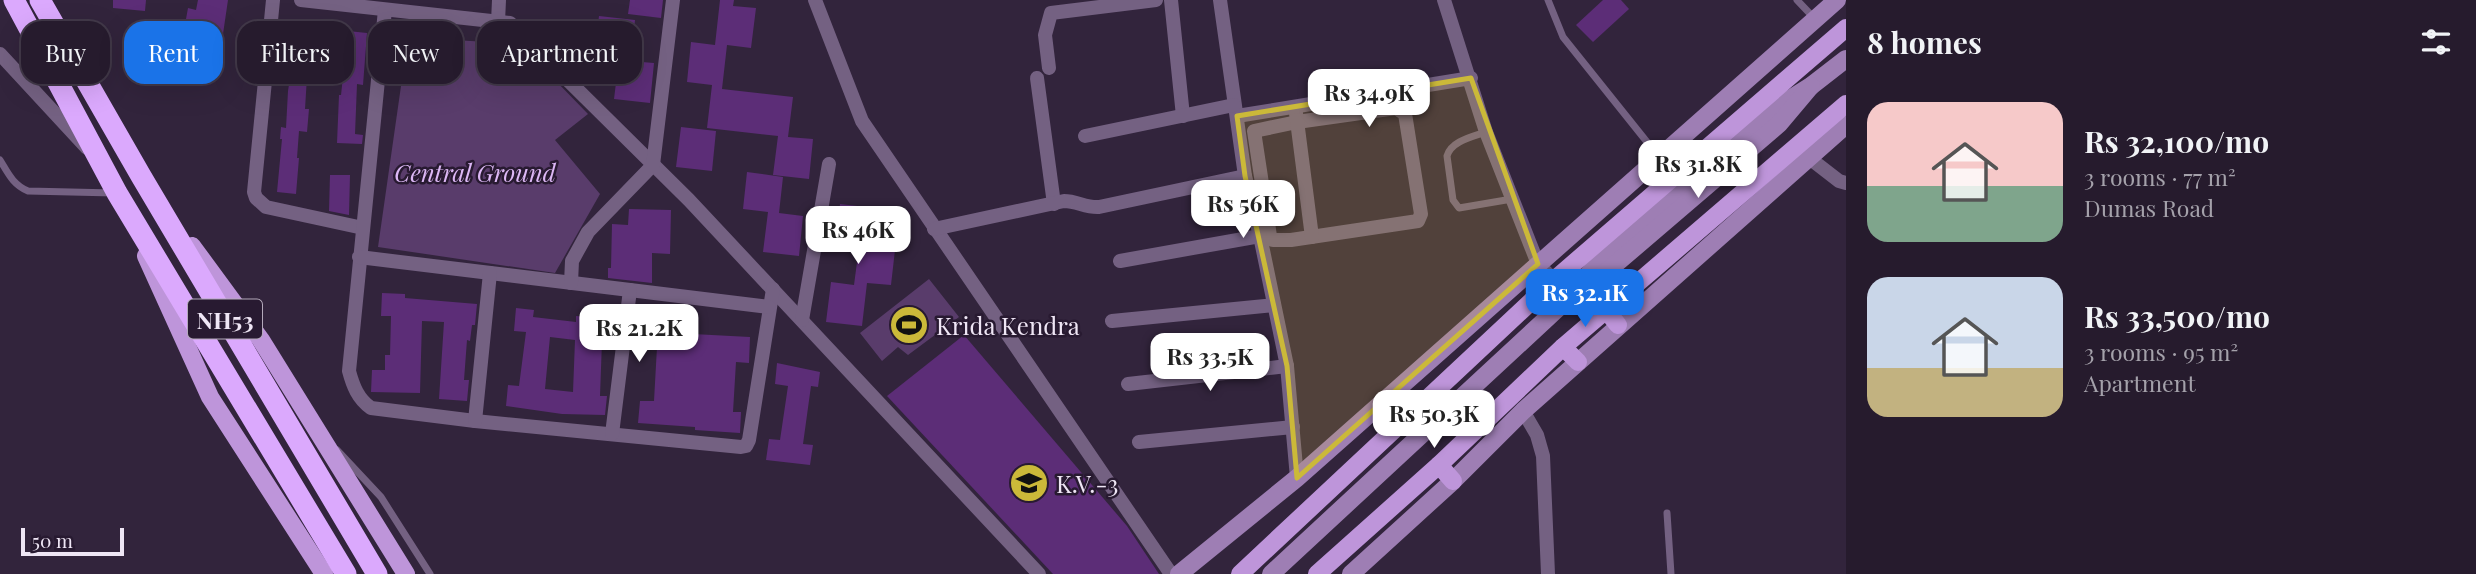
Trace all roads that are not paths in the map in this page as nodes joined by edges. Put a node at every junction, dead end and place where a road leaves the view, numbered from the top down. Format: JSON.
{"nodes":[{"id":1,"x":14,"y":0,"type":"edge"},
{"id":2,"x":40,"y":0,"type":"edge"},
{"id":3,"x":273,"y":0,"type":"edge"},
{"id":4,"x":301,"y":0,"type":"edge"},
{"id":5,"x":499,"y":0,"type":"edge"},
{"id":6,"x":673,"y":0,"type":"edge"},
{"id":7,"x":815,"y":0,"type":"edge"},
{"id":8,"x":1156,"y":0,"type":"edge"},
{"id":9,"x":1171,"y":0,"type":"edge"},
{"id":10,"x":1220,"y":0,"type":"edge"},
{"id":11,"x":1444,"y":0,"type":"edge"},
{"id":12,"x":1548,"y":0,"type":"edge"},
{"id":13,"x":1797,"y":0,"type":"edge"},
{"id":14,"x":1837,"y":0,"type":"edge"},
{"id":15,"x":385,"y":10,"type":"junction"},
{"id":16,"x":1815,"y":19,"type":"junction"},
{"id":17,"x":489,"y":21,"type":"edge"},
{"id":18,"x":498,"y":21,"type":"edge"},
{"id":19,"x":1846,"y":28,"type":"edge"},
{"id":20,"x":0,"y":54,"type":"edge"},
{"id":21,"x":1846,"y":59,"type":"edge"},
{"id":22,"x":1471,"y":78,"type":"junction"},
{"id":23,"x":571,"y":84,"type":"edge"},
{"id":24,"x":1398,"y":90,"type":"junction"},
{"id":25,"x":1846,"y":104,"type":"edge"},
{"id":26,"x":1295,"y":106,"type":"junction"},
{"id":27,"x":1236,"y":110,"type":"junction"},
{"id":28,"x":1401,"y":110,"type":"junction"},
{"id":29,"x":1183,"y":116,"type":"junction"},
{"id":30,"x":1297,"y":122,"type":"junction"},
{"id":31,"x":1846,"y":125,"type":"edge"},
{"id":32,"x":1486,"y":132,"type":"junction"},
{"id":33,"x":1085,"y":136,"type":"dead end"},
{"id":34,"x":1808,"y":157,"type":"junction"},
{"id":35,"x":1660,"y":158,"type":"junction"},
{"id":36,"x":0,"y":160,"type":"edge"},
{"id":37,"x":829,"y":164,"type":"dead end"},
{"id":38,"x":653,"y":165,"type":"junction"},
{"id":39,"x":104,"y":167,"type":"junction"},
{"id":40,"x":141,"y":176,"type":"junction"},
{"id":41,"x":1245,"y":176,"type":"junction"},
{"id":42,"x":1846,"y":183,"type":"edge"},
{"id":43,"x":117,"y":193,"type":"junction"},
{"id":44,"x":1511,"y":199,"type":"junction"},
{"id":45,"x":1054,"y":204,"type":"junction"},
{"id":46,"x":363,"y":228,"type":"junction"},
{"id":47,"x":934,"y":229,"type":"junction"},
{"id":48,"x":1260,"y":236,"type":"junction"},
{"id":49,"x":1312,"y":237,"type":"junction"},
{"id":50,"x":359,"y":257,"type":"junction"},
{"id":51,"x":1120,"y":261,"type":"dead end"},
{"id":52,"x":1538,"y":264,"type":"junction"},
{"id":53,"x":490,"y":273,"type":"junction"},
{"id":54,"x":1553,"y":281,"type":"junction"},
{"id":55,"x":571,"y":283,"type":"junction"},
{"id":56,"x":773,"y":289,"type":"junction"},
{"id":57,"x":630,"y":290,"type":"junction"},
{"id":58,"x":1570,"y":297,"type":"junction"},
{"id":59,"x":1274,"y":305,"type":"junction"},
{"id":60,"x":769,"y":307,"type":"junction"},
{"id":61,"x":1600,"y":315,"type":"junction"},
{"id":62,"x":802,"y":320,"type":"junction"},
{"id":63,"x":1112,"y":321,"type":"dead end"},
{"id":64,"x":1618,"y":325,"type":"junction"},
{"id":65,"x":1563,"y":346,"type":"junction"},
{"id":66,"x":1578,"y":362,"type":"junction"},
{"id":67,"x":1287,"y":366,"type":"junction"},
{"id":68,"x":1128,"y":384,"type":"dead end"},
{"id":69,"x":1523,"y":411,"type":"junction"},
{"id":70,"x":311,"y":421,"type":"junction"},
{"id":71,"x":474,"y":421,"type":"junction"},
{"id":72,"x":1293,"y":427,"type":"junction"},
{"id":73,"x":612,"y":434,"type":"junction"},
{"id":74,"x":1139,"y":442,"type":"dead end"},
{"id":75,"x":1439,"y":465,"type":"junction"},
{"id":76,"x":1297,"y":478,"type":"junction"},
{"id":77,"x":1453,"y":481,"type":"junction"},
{"id":78,"x":1667,"y":513,"type":"dead end"},
{"id":79,"x":299,"y":534,"type":"junction"},
{"id":80,"x":312,"y":574,"type":"edge"},
{"id":81,"x":324,"y":574,"type":"edge"},
{"id":82,"x":346,"y":574,"type":"edge"},
{"id":83,"x":377,"y":574,"type":"edge"},
{"id":84,"x":406,"y":574,"type":"edge"},
{"id":85,"x":430,"y":574,"type":"edge"},
{"id":86,"x":1039,"y":574,"type":"edge"},
{"id":87,"x":1171,"y":574,"type":"edge"},
{"id":88,"x":1179,"y":574,"type":"edge"},
{"id":89,"x":1240,"y":574,"type":"edge"},
{"id":90,"x":1271,"y":574,"type":"edge"},
{"id":91,"x":1317,"y":574,"type":"edge"},
{"id":92,"x":1350,"y":574,"type":"edge"},
{"id":93,"x":1548,"y":574,"type":"edge"},
{"id":94,"x":1671,"y":574,"type":"edge"}],
"edges":[{"from":1,"to":39,"type":"highway","number":"NH53"},
{"from":2,"to":40,"type":"highway","number":"NH53"},
{"from":3,"to":46,"type":"street"},
{"from":4,"to":15,"type":"street"},
{"from":5,"to":18,"type":"street"},
{"from":6,"to":38,"type":"street"},
{"from":7,"to":47,"type":"street"},
{"from":8,"to":45,"type":"street"},
{"from":9,"to":29,"type":"street"},
{"from":10,"to":27,"type":"street"},
{"from":11,"to":22,"type":"street"},
{"from":12,"to":35,"type":"lane"},
{"from":13,"to":16,"type":"lane"},
{"from":14,"to":16,"type":"street"},
{"from":15,"to":17,"type":"street"},
{"from":15,"to":46,"type":"street"},
{"from":16,"to":35,"type":"street"},
{"from":19,"to":54,"type":"main road"},
{"from":20,"to":39,"type":"street"},
{"from":21,"to":58,"type":"street"},
{"from":22,"to":24,"type":"street"},
{"from":22,"to":32,"type":"street"},
{"from":23,"to":38,"type":"street"},
{"from":24,"to":26,"type":"street"},
{"from":24,"to":28,"type":"street"},
{"from":25,"to":61,"type":"main road"},
{"from":26,"to":27,"type":"street"},
{"from":26,"to":30,"type":"street"},
{"from":27,"to":29,"type":"street"},
{"from":27,"to":41,"type":"street"},
{"from":28,"to":30,"type":"street"},
{"from":28,"to":49,"type":"street"},
{"from":29,"to":33,"type":"street"},
{"from":30,"to":49,"type":"street"},
{"from":30,"to":49,"type":"street"},
{"from":31,"to":34,"type":"street"},
{"from":32,"to":44,"type":"street"},
{"from":32,"to":44,"type":"lane"},
{"from":34,"to":42,"type":"street"},
{"from":34,"to":64,"type":"street"},
{"from":35,"to":52,"type":"street"},
{"from":36,"to":43,"type":"lane"},
{"from":37,"to":62,"type":"street"},
{"from":38,"to":55,"type":"street"},
{"from":38,"to":56,"type":"street"},
{"from":39,"to":43,"type":"highway","number":"NH53"},
{"from":40,"to":43,"type":"main road"},
{"from":40,"to":70,"type":"main road"},
{"from":40,"to":83,"type":"highway","number":"NH53"},
{"from":41,"to":45,"type":"street"},
{"from":41,"to":48,"type":"street"},
{"from":43,"to":79,"type":"main road"},
{"from":43,"to":82,"type":"highway","number":"NH53"},
{"from":44,"to":52,"type":"street"},
{"from":45,"to":47,"type":"street"},
{"from":46,"to":50,"type":"street"},
{"from":47,"to":87,"type":"street"},
{"from":48,"to":51,"type":"street"},
{"from":48,"to":59,"type":"street"},
{"from":50,"to":53,"type":"street"},
{"from":50,"to":71,"type":"street"},
{"from":52,"to":54,"type":"street"},
{"from":52,"to":76,"type":"street"},
{"from":53,"to":55,"type":"street"},
{"from":53,"to":71,"type":"street"},
{"from":54,"to":58,"type":"street"},
{"from":54,"to":89,"type":"main road"},
{"from":55,"to":57,"type":"street"},
{"from":56,"to":60,"type":"street"},
{"from":56,"to":62,"type":"street"},
{"from":57,"to":60,"type":"street"},
{"from":57,"to":73,"type":"street"},
{"from":58,"to":61,"type":"street"},
{"from":58,"to":90,"type":"street"},
{"from":59,"to":63,"type":"street"},
{"from":59,"to":67,"type":"street"},
{"from":60,"to":73,"type":"street"},
{"from":61,"to":64,"type":"main road"},
{"from":61,"to":65,"type":"main road"},
{"from":62,"to":86,"type":"street"},
{"from":64,"to":66,"type":"street"},
{"from":65,"to":66,"type":"main road"},
{"from":65,"to":75,"type":"main road"},
{"from":66,"to":69,"type":"street"},
{"from":67,"to":68,"type":"street"},
{"from":67,"to":72,"type":"street"},
{"from":69,"to":77,"type":"street"},
{"from":69,"to":93,"type":"street"},
{"from":70,"to":84,"type":"main road"},
{"from":70,"to":85,"type":"lane"},
{"from":71,"to":73,"type":"street"},
{"from":72,"to":74,"type":"street"},
{"from":72,"to":76,"type":"street"},
{"from":75,"to":77,"type":"main road"},
{"from":75,"to":91,"type":"main road"},
{"from":76,"to":88,"type":"street"},
{"from":77,"to":92,"type":"street"},
{"from":78,"to":94,"type":"lane"},
{"from":79,"to":80,"type":"lane"},
{"from":79,"to":81,"type":"main road"}]}
